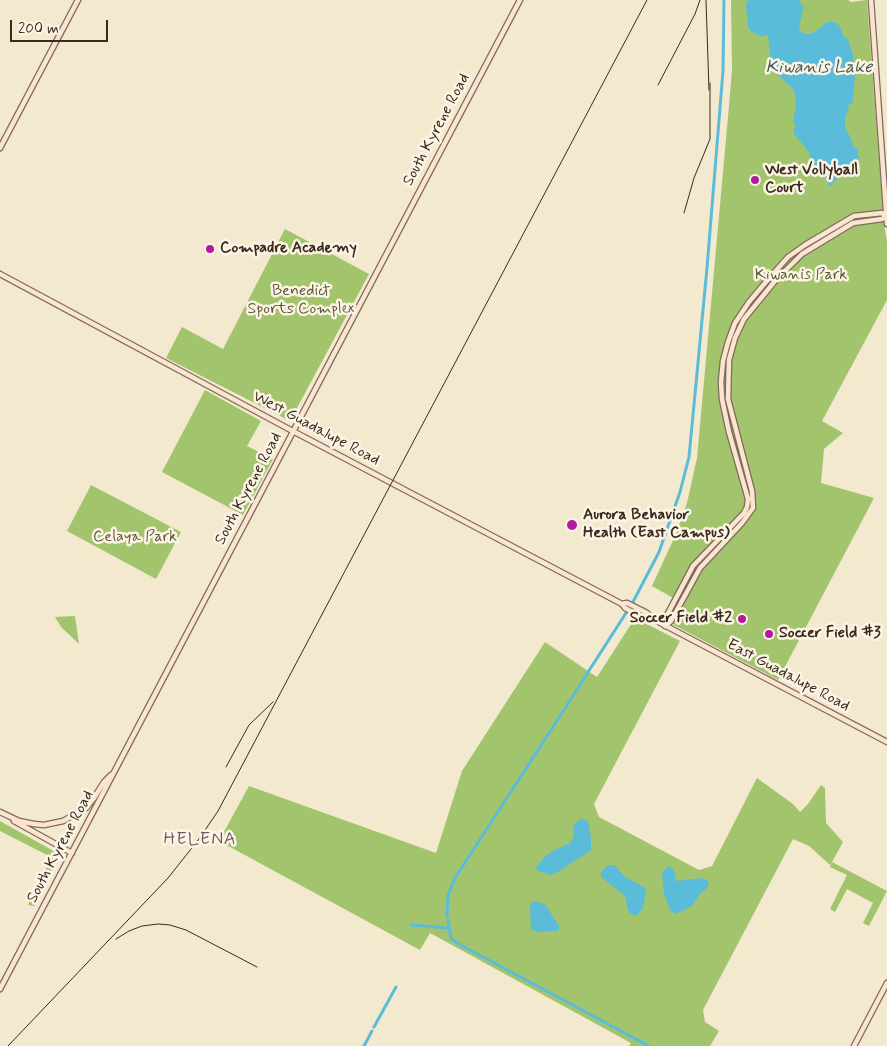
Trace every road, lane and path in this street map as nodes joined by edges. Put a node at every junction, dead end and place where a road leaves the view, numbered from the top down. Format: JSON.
{"nodes":[{"id":1,"x":78,"y":0,"type":"edge"},
{"id":2,"x":520,"y":0,"type":"edge"},
{"id":3,"x":871,"y":0,"type":"edge"},
{"id":4,"x":0,"y":148,"type":"edge"},
{"id":5,"x":872,"y":214,"type":"junction"},
{"id":6,"x":886,"y":216,"type":"junction"},
{"id":7,"x":872,"y":220,"type":"junction"},
{"id":8,"x":887,"y":224,"type":"edge"},
{"id":9,"x":798,"y":249,"type":"junction"},
{"id":10,"x":802,"y":254,"type":"junction"},
{"id":11,"x":0,"y":274,"type":"edge"},
{"id":12,"x":294,"y":431,"type":"junction"},
{"id":13,"x":737,"y":437,"type":"junction"},
{"id":14,"x":731,"y":439,"type":"junction"},
{"id":15,"x":731,"y":526,"type":"junction"},
{"id":16,"x":736,"y":530,"type":"junction"},
{"id":17,"x":690,"y":572,"type":"junction"},
{"id":18,"x":695,"y":575,"type":"junction"},
{"id":19,"x":673,"y":603,"type":"junction"},
{"id":20,"x":625,"y":605,"type":"joint"},
{"id":21,"x":679,"y":606,"type":"junction"},
{"id":22,"x":665,"y":626,"type":"junction"},
{"id":23,"x":887,"y":742,"type":"edge"},
{"id":24,"x":114,"y":773,"type":"junction"},
{"id":25,"x":0,"y":813,"type":"edge"},
{"id":26,"x":72,"y":853,"type":"junction"},
{"id":27,"x":887,"y":983,"type":"edge"},
{"id":28,"x":0,"y":989,"type":"edge"},
{"id":29,"x":854,"y":1046,"type":"edge"}],
"edges":[{"from":1,"to":4,"type":"main road"},
{"from":2,"to":12,"type":"main road","name":"South Kyrene Road"},
{"from":3,"to":6,"type":"main road"},
{"from":5,"to":6,"type":"main road"},
{"from":5,"to":7,"type":"main road"},
{"from":5,"to":9,"type":"main road"},
{"from":6,"to":7,"type":"main road"},
{"from":6,"to":8,"type":"main road"},
{"from":7,"to":10,"type":"main road"},
{"from":9,"to":10,"type":"main road"},
{"from":9,"to":14,"type":"main road"},
{"from":10,"to":13,"type":"main road"},
{"from":11,"to":12,"type":"main road","name":"West Guadalupe Road"},
{"from":12,"to":20,"type":"main road","name":"West Guadalupe Road"},
{"from":12,"to":24,"type":"main road","name":"South Kyrene Road"},
{"from":13,"to":14,"type":"main road"},
{"from":13,"to":16,"type":"main road"},
{"from":14,"to":15,"type":"main road"},
{"from":15,"to":16,"type":"main road"},
{"from":15,"to":17,"type":"main road"},
{"from":16,"to":18,"type":"main road"},
{"from":17,"to":18,"type":"main road"},
{"from":17,"to":19,"type":"main road"},
{"from":18,"to":21,"type":"main road"},
{"from":19,"to":21,"type":"main road"},
{"from":19,"to":22,"type":"main road"},
{"from":20,"to":22,"type":"main road","name":"East Guadalupe Road"},
{"from":21,"to":22,"type":"main road"},
{"from":22,"to":23,"type":"main road","name":"East Guadalupe Road"},
{"from":24,"to":25,"type":"main road"},
{"from":24,"to":26,"type":"main road","name":"South Kyrene Road"},
{"from":25,"to":26,"type":"main road"},
{"from":26,"to":28,"type":"main road","name":"South Kyrene Road"},
{"from":27,"to":29,"type":"main road"}]}
